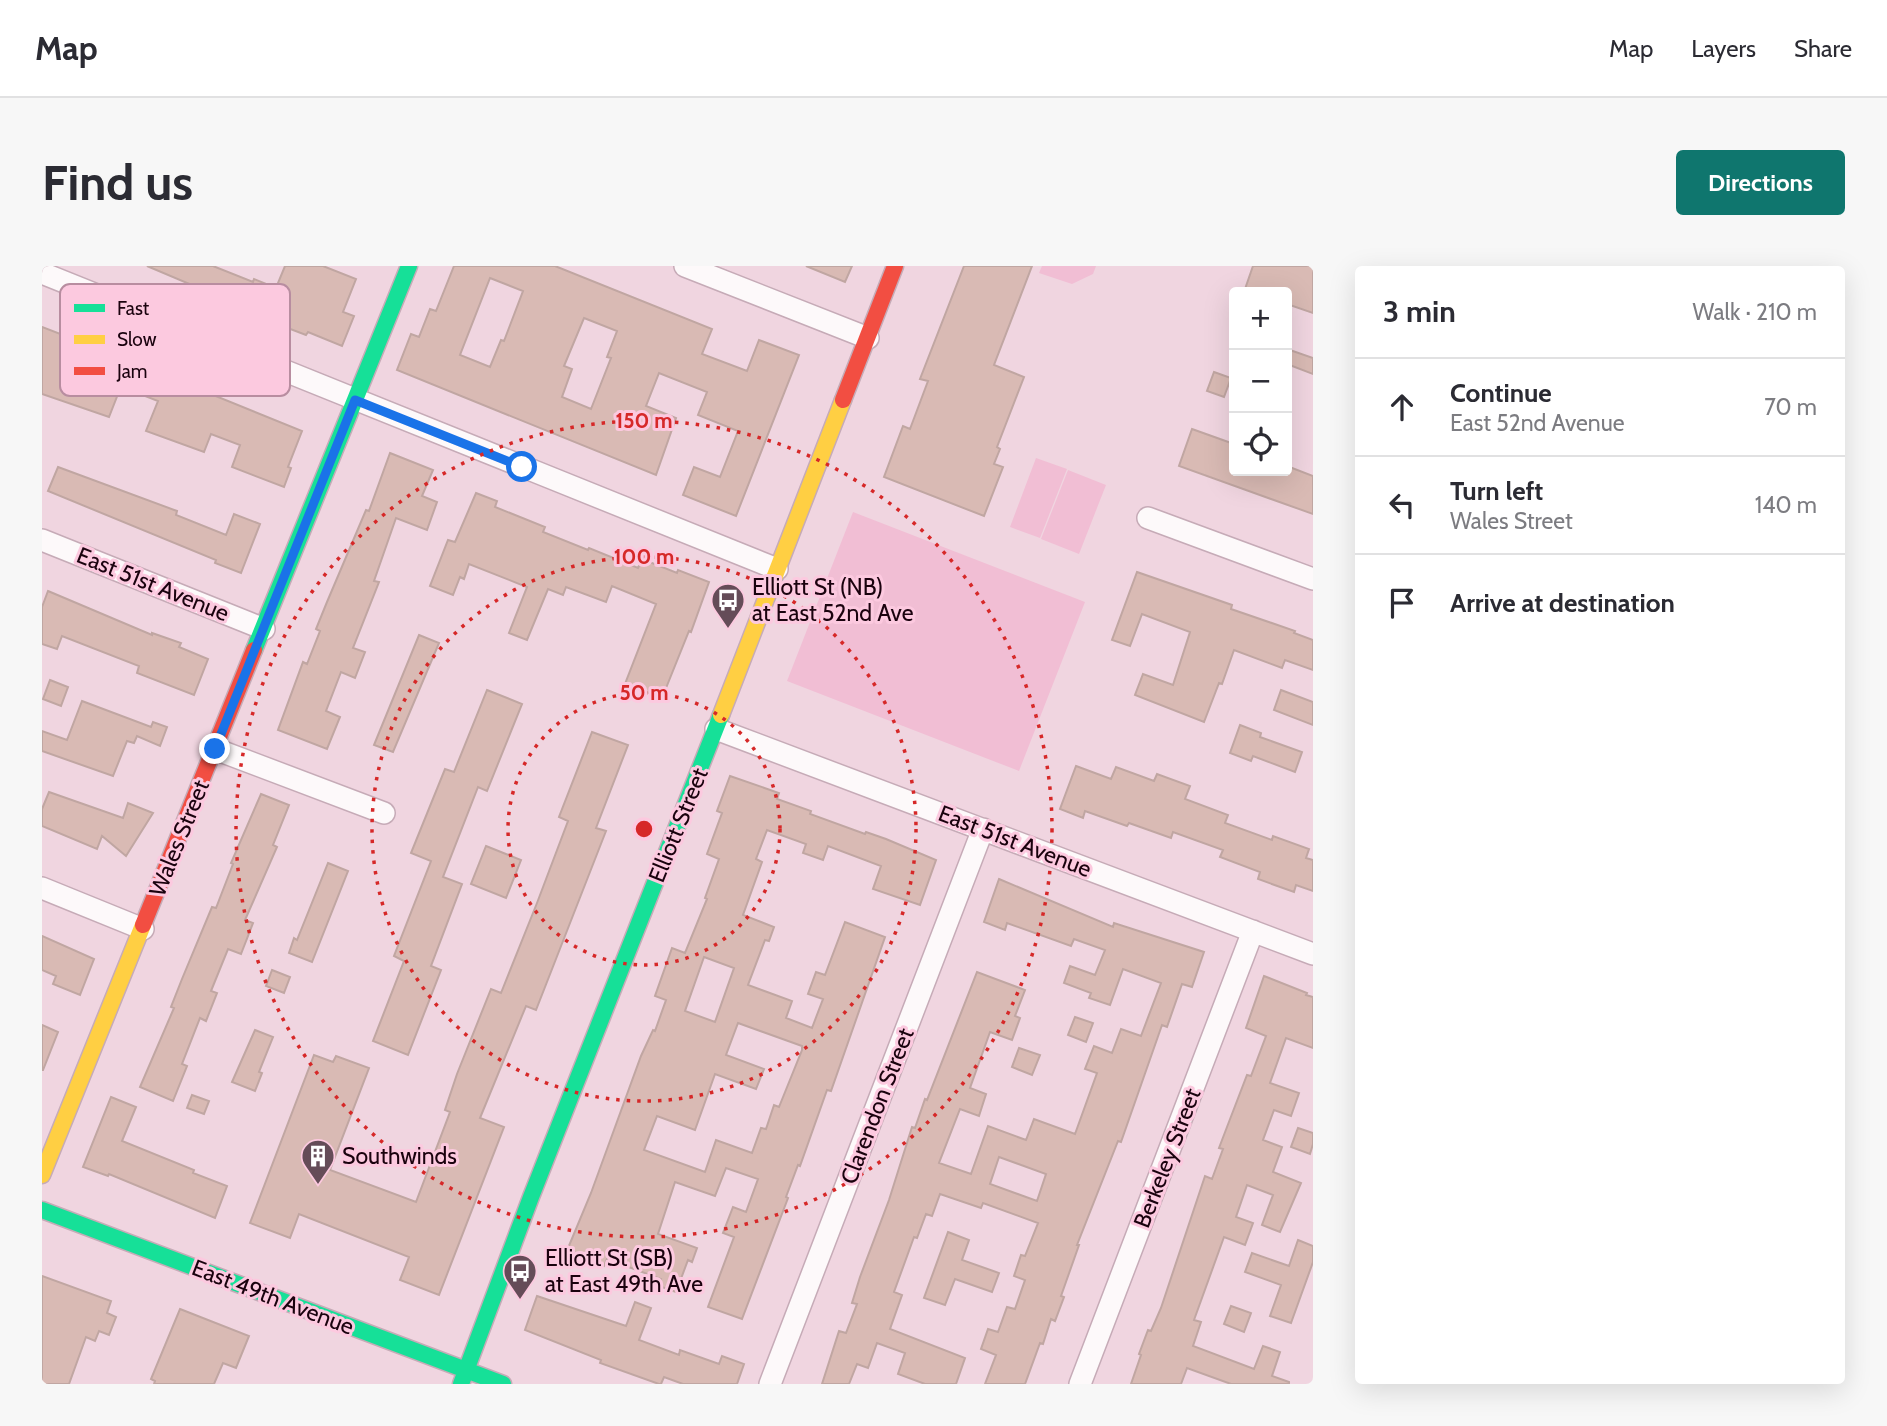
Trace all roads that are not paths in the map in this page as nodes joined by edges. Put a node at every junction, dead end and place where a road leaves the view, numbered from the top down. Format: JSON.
{"nodes":[{"id":1,"x":409,"y":266,"type":"edge"},
{"id":2,"x":685,"y":266,"type":"edge"},
{"id":3,"x":895,"y":266,"type":"edge"},
{"id":4,"x":42,"y":273,"type":"edge"},
{"id":5,"x":69,"y":284,"type":"edge"},
{"id":6,"x":868,"y":338,"type":"junction"},
{"id":7,"x":290,"y":374,"type":"edge"},
{"id":8,"x":355,"y":400,"type":"junction"},
{"id":9,"x":1148,"y":518,"type":"dead end"},
{"id":10,"x":42,"y":540,"type":"edge"},
{"id":11,"x":777,"y":569,"type":"junction"},
{"id":12,"x":1313,"y":579,"type":"edge"},
{"id":13,"x":264,"y":629,"type":"junction"},
{"id":14,"x":716,"y":729,"type":"junction"},
{"id":15,"x":215,"y":749,"type":"junction"},
{"id":16,"x":384,"y":813,"type":"dead end"},
{"id":17,"x":983,"y":829,"type":"junction"},
{"id":18,"x":42,"y":888,"type":"edge"},
{"id":19,"x":143,"y":929,"type":"junction"},
{"id":20,"x":1254,"y":931,"type":"junction"},
{"id":21,"x":1313,"y":954,"type":"edge"},
{"id":22,"x":42,"y":1175,"type":"edge"},
{"id":23,"x":42,"y":1210,"type":"edge"},
{"id":24,"x":463,"y":1377,"type":"edge"},
{"id":25,"x":503,"y":1384,"type":"edge"},
{"id":26,"x":770,"y":1384,"type":"edge"},
{"id":27,"x":1080,"y":1384,"type":"edge"}],
"edges":[{"from":1,"to":8,"type":"street","name":"Wales Street"},
{"from":2,"to":6,"type":"street"},
{"from":3,"to":6,"type":"street","name":"Elliott Street"},
{"from":4,"to":5,"type":"street"},
{"from":6,"to":11,"type":"street","name":"Elliott Street"},
{"from":7,"to":8,"type":"street"},
{"from":8,"to":11,"type":"street"},
{"from":8,"to":13,"type":"street","name":"Wales Street"},
{"from":9,"to":12,"type":"street"},
{"from":10,"to":13,"type":"street","name":"East 51st Avenue"},
{"from":11,"to":14,"type":"street","name":"Elliott Street"},
{"from":13,"to":15,"type":"street","name":"Wales Street"},
{"from":14,"to":17,"type":"street","name":"East 51st Avenue"},
{"from":14,"to":24,"type":"street","name":"Elliott Street"},
{"from":15,"to":16,"type":"street"},
{"from":15,"to":19,"type":"street","name":"Wales Street"},
{"from":17,"to":20,"type":"street","name":"East 51st Avenue"},
{"from":17,"to":26,"type":"street","name":"Clarendon Street"},
{"from":18,"to":19,"type":"street"},
{"from":19,"to":22,"type":"street","name":"Wales Street"},
{"from":20,"to":21,"type":"street","name":"East 51st Avenue"},
{"from":20,"to":27,"type":"street","name":"Berkeley Street"},
{"from":23,"to":24,"type":"street","name":"East 49th Avenue"},
{"from":24,"to":25,"type":"street","name":"East 49th Avenue"}]}
